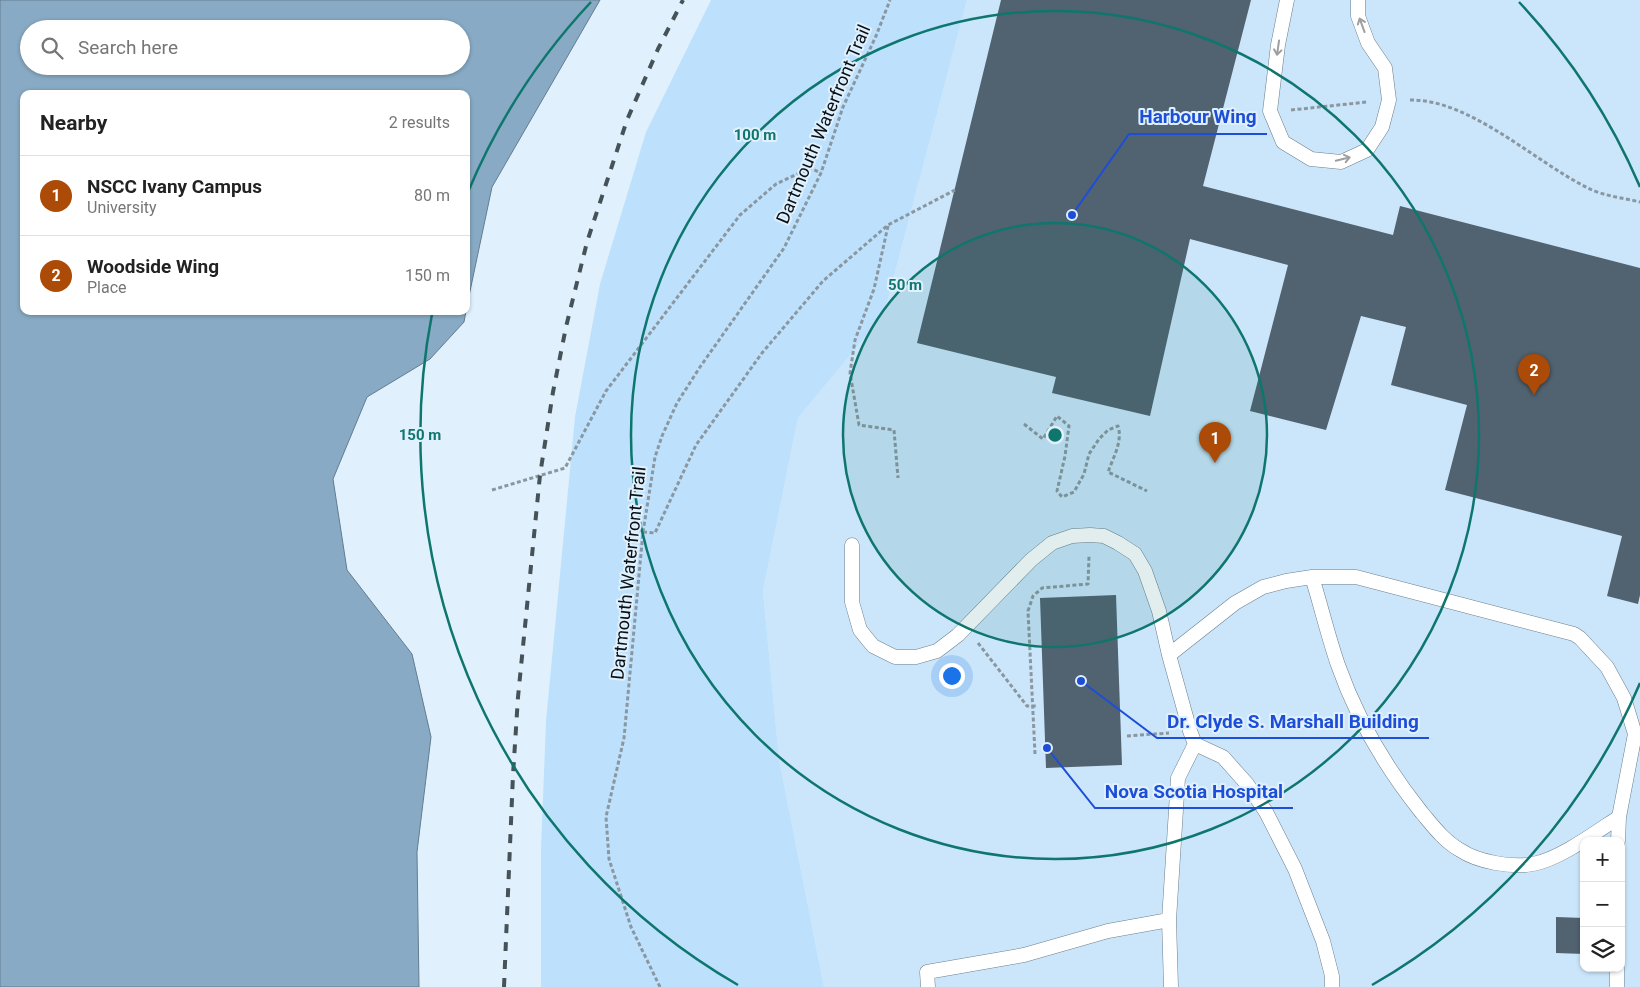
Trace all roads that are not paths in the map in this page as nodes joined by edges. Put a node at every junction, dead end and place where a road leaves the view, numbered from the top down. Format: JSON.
{"nodes":[{"id":1,"x":1287,"y":0,"type":"edge"},
{"id":2,"x":1358,"y":0,"type":"edge"},
{"id":3,"x":852,"y":546,"type":"dead end"},
{"id":4,"x":1312,"y":577,"type":"junction"},
{"id":5,"x":1169,"y":654,"type":"junction"},
{"id":6,"x":1637,"y":735,"type":"edge"},
{"id":7,"x":1192,"y":738,"type":"junction"},
{"id":8,"x":1619,"y":817,"type":"junction"},
{"id":9,"x":1618,"y":837,"type":"edge"},
{"id":10,"x":1169,"y":920,"type":"junction"},
{"id":11,"x":1617,"y":972,"type":"edge"},
{"id":12,"x":928,"y":987,"type":"edge"},
{"id":13,"x":1171,"y":987,"type":"edge"},
{"id":14,"x":1332,"y":987,"type":"edge"},
{"id":15,"x":1617,"y":987,"type":"edge"}],
"edges":[{"from":1,"to":2,"type":"lane","one_way":true},
{"from":3,"to":5,"type":"lane"},
{"from":4,"to":5,"type":"lane"},
{"from":4,"to":6,"type":"lane"},
{"from":4,"to":8,"type":"lane"},
{"from":5,"to":7,"type":"lane"},
{"from":6,"to":8,"type":"lane"},
{"from":7,"to":10,"type":"lane"},
{"from":7,"to":14,"type":"lane"},
{"from":8,"to":9,"type":"lane"},
{"from":10,"to":12,"type":"lane"},
{"from":10,"to":13,"type":"lane"},
{"from":11,"to":15,"type":"lane"}]}
